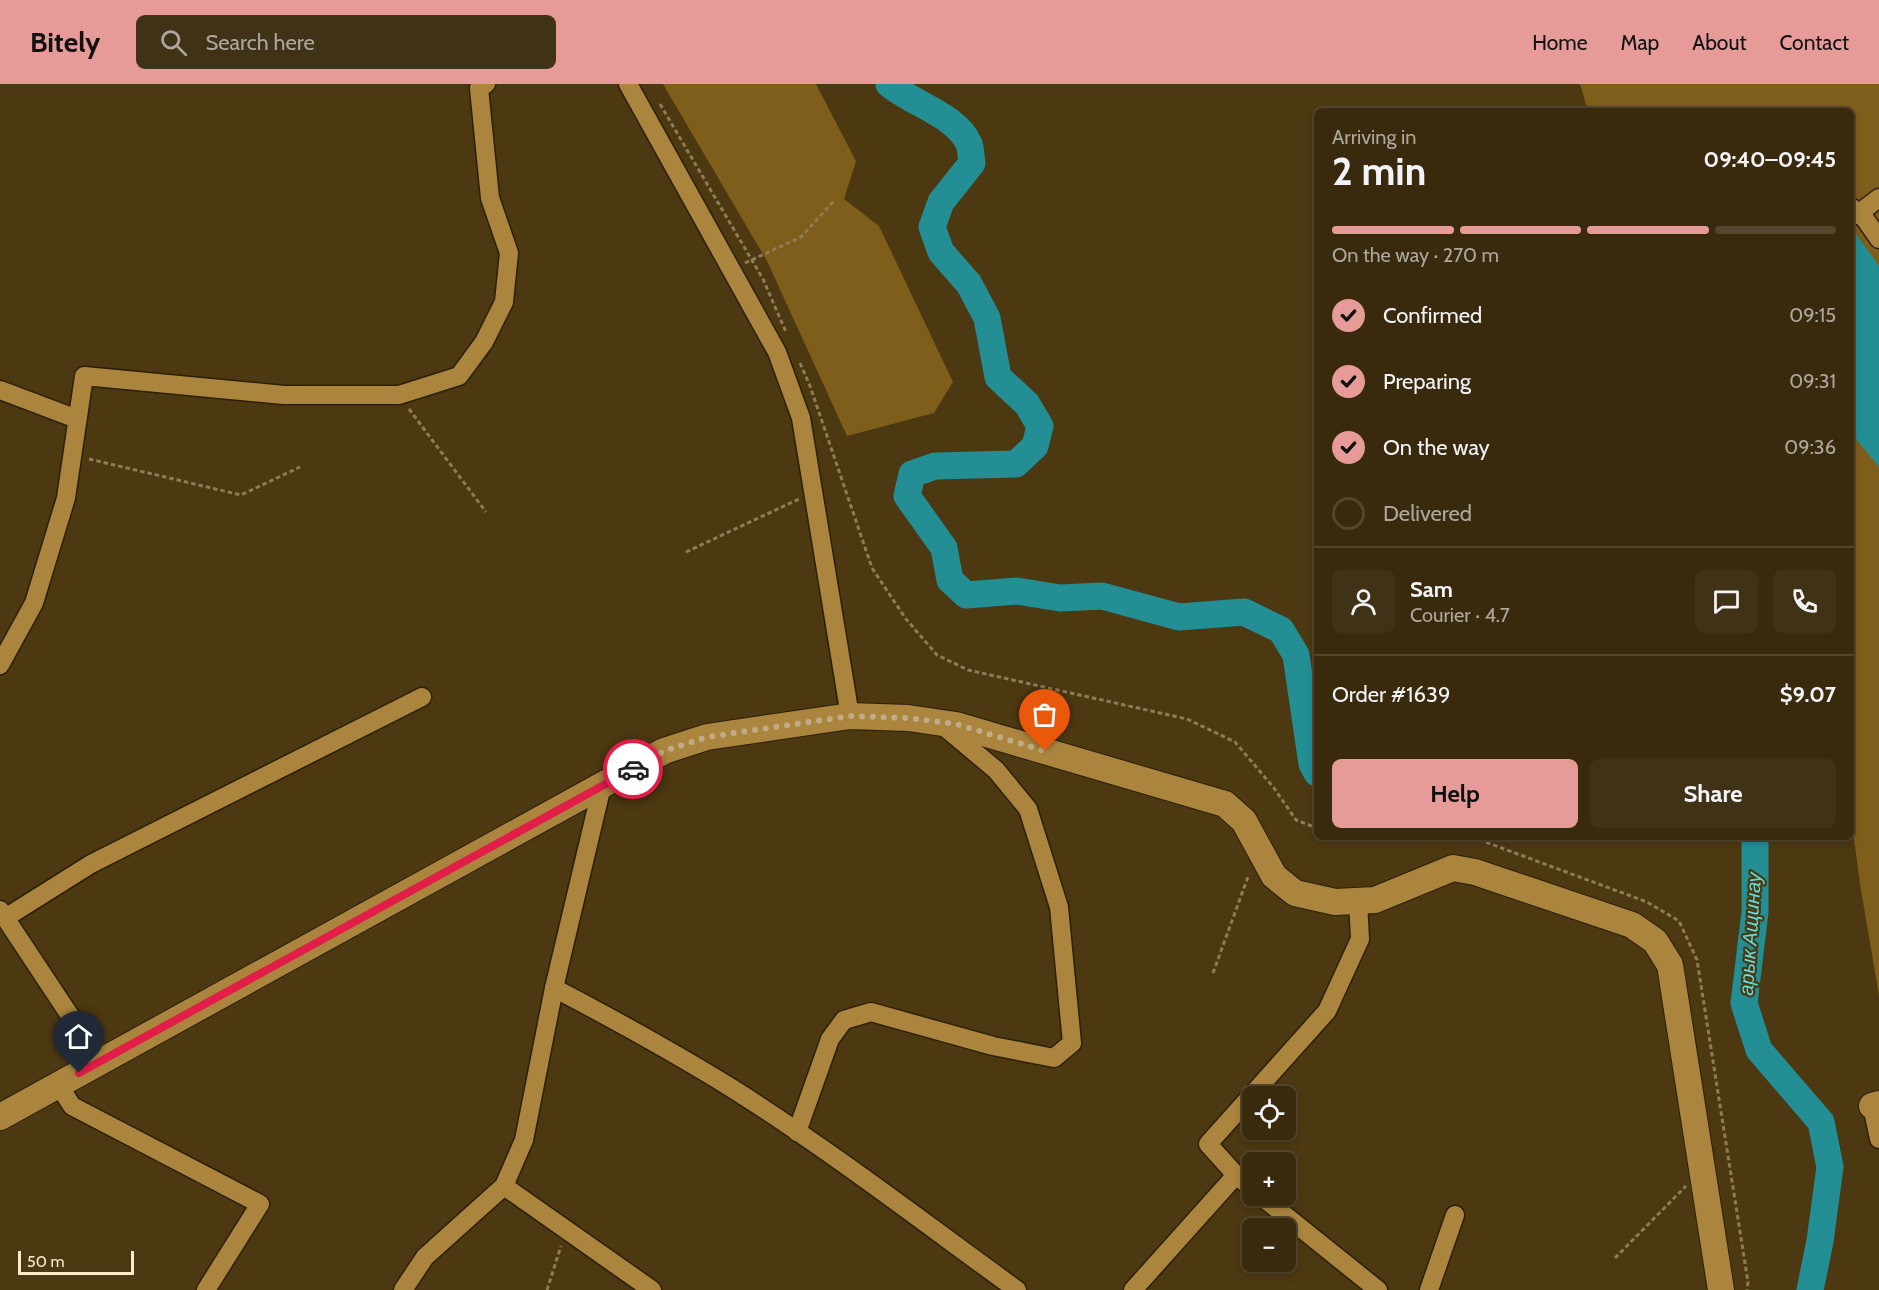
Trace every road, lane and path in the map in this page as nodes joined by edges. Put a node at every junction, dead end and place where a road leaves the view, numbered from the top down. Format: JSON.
{"nodes":[{"id":1,"x":486,"y":84,"type":"edge"},
{"id":2,"x":628,"y":84,"type":"edge"},
{"id":3,"x":660,"y":104,"type":"dead end"},
{"id":4,"x":1879,"y":198,"type":"edge"},
{"id":5,"x":833,"y":202,"type":"dead end"},
{"id":6,"x":1854,"y":212,"type":"edge"},
{"id":7,"x":1879,"y":239,"type":"edge"},
{"id":8,"x":752,"y":260,"type":"junction"},
{"id":9,"x":734,"y":270,"type":"junction"},
{"id":10,"x":787,"y":332,"type":"dead end"},
{"id":11,"x":796,"y":354,"type":"dead end"},
{"id":12,"x":0,"y":390,"type":"edge"},
{"id":13,"x":399,"y":395,"type":"junction"},
{"id":14,"x":78,"y":418,"type":"junction"},
{"id":15,"x":72,"y":455,"type":"junction"},
{"id":16,"x":300,"y":467,"type":"dead end"},
{"id":17,"x":814,"y":492,"type":"junction"},
{"id":18,"x":486,"y":512,"type":"dead end"},
{"id":19,"x":686,"y":552,"type":"dead end"},
{"id":20,"x":0,"y":664,"type":"edge"},
{"id":21,"x":422,"y":697,"type":"dead end"},
{"id":22,"x":850,"y":716,"type":"junction"},
{"id":23,"x":938,"y":722,"type":"junction"},
{"id":24,"x":602,"y":786,"type":"junction"},
{"id":25,"x":1314,"y":827,"type":"edge"},
{"id":26,"x":1259,"y":847,"type":"junction"},
{"id":27,"x":1358,"y":901,"type":"junction"},
{"id":28,"x":2,"y":914,"type":"edge"},
{"id":29,"x":1213,"y":973,"type":"dead end"},
{"id":30,"x":554,"y":988,"type":"junction"},
{"id":31,"x":99,"y":1061,"type":"junction"},
{"id":32,"x":58,"y":1084,"type":"junction"},
{"id":33,"x":1875,"y":1105,"type":"edge"},
{"id":34,"x":0,"y":1117,"type":"edge"},
{"id":35,"x":797,"y":1132,"type":"junction"},
{"id":36,"x":1879,"y":1139,"type":"edge"},
{"id":37,"x":1702,"y":1170,"type":"junction"},
{"id":38,"x":1236,"y":1175,"type":"junction"},
{"id":39,"x":1242,"y":1180,"type":"edge"},
{"id":40,"x":504,"y":1186,"type":"junction"},
{"id":41,"x":1273,"y":1206,"type":"edge"},
{"id":42,"x":1455,"y":1215,"type":"dead end"},
{"id":43,"x":566,"y":1229,"type":"junction"},
{"id":44,"x":1615,"y":1258,"type":"dead end"},
{"id":45,"x":206,"y":1290,"type":"edge"},
{"id":46,"x":404,"y":1290,"type":"edge"},
{"id":47,"x":547,"y":1290,"type":"edge"},
{"id":48,"x":652,"y":1290,"type":"edge"},
{"id":49,"x":1017,"y":1290,"type":"edge"},
{"id":50,"x":1133,"y":1290,"type":"edge"},
{"id":51,"x":1378,"y":1290,"type":"edge"},
{"id":52,"x":1429,"y":1290,"type":"edge"},
{"id":53,"x":1721,"y":1290,"type":"edge"}],
"edges":[{"from":1,"to":13,"type":"street"},
{"from":2,"to":9,"type":"street"},
{"from":3,"to":8,"type":"path"},
{"from":4,"to":6,"type":"street"},
{"from":5,"to":8,"type":"path"},
{"from":6,"to":7,"type":"street"},
{"from":8,"to":9,"type":"path"},
{"from":8,"to":10,"type":"path"},
{"from":9,"to":17,"type":"street"},
{"from":11,"to":25,"type":"path"},
{"from":12,"to":14,"type":"street"},
{"from":13,"to":14,"type":"street"},
{"from":13,"to":18,"type":"path"},
{"from":14,"to":15,"type":"street"},
{"from":15,"to":16,"type":"path"},
{"from":15,"to":20,"type":"street"},
{"from":17,"to":19,"type":"path"},
{"from":17,"to":22,"type":"street"},
{"from":21,"to":28,"type":"street"},
{"from":22,"to":23,"type":"main road"},
{"from":22,"to":24,"type":"main road"},
{"from":23,"to":26,"type":"main road"},
{"from":23,"to":35,"type":"street"},
{"from":24,"to":30,"type":"street"},
{"from":24,"to":31,"type":"main road"},
{"from":26,"to":27,"type":"main road"},
{"from":26,"to":29,"type":"path"},
{"from":27,"to":37,"type":"main road"},
{"from":27,"to":38,"type":"street"},
{"from":28,"to":31,"type":"street"},
{"from":30,"to":35,"type":"street"},
{"from":30,"to":40,"type":"street"},
{"from":31,"to":32,"type":"main road"},
{"from":32,"to":34,"type":"main road"},
{"from":32,"to":45,"type":"street"},
{"from":33,"to":36,"type":"street"},
{"from":35,"to":49,"type":"street"},
{"from":37,"to":44,"type":"path"},
{"from":37,"to":53,"type":"main road"},
{"from":38,"to":39,"type":"street"},
{"from":38,"to":50,"type":"street"},
{"from":40,"to":43,"type":"street"},
{"from":40,"to":46,"type":"street"},
{"from":41,"to":51,"type":"street"},
{"from":42,"to":52,"type":"street"},
{"from":43,"to":47,"type":"path"},
{"from":43,"to":48,"type":"street"}]}
